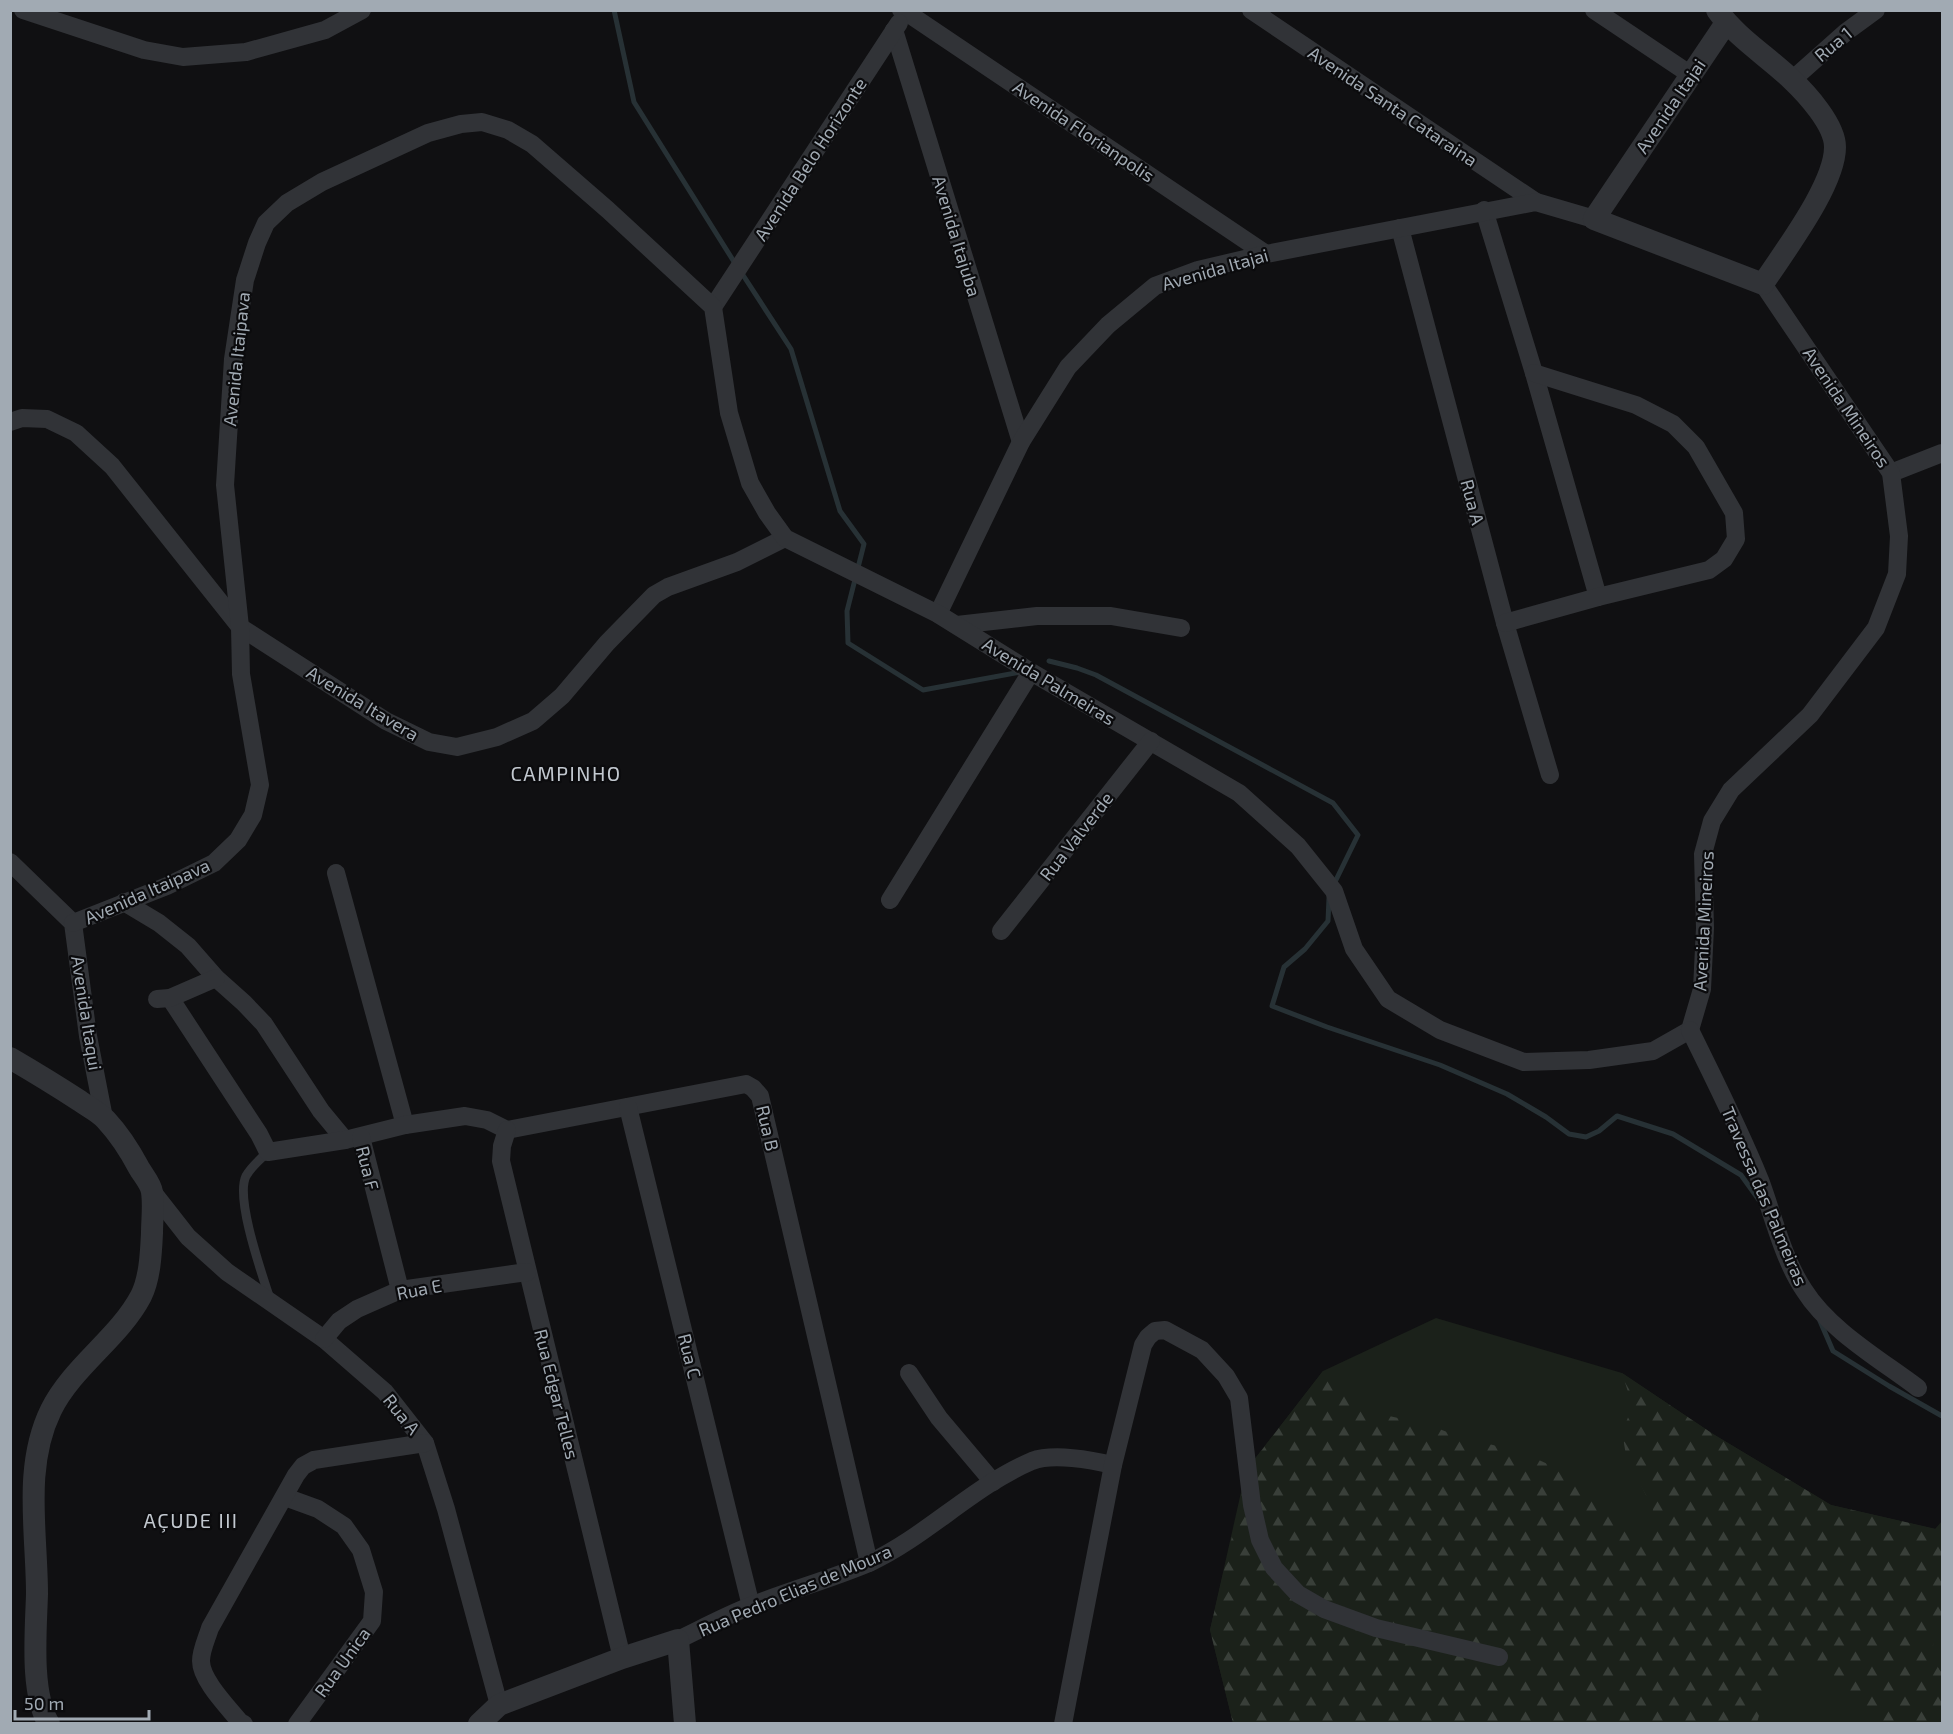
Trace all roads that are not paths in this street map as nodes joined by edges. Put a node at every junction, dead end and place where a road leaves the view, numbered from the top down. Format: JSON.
{"nodes":[{"id":1,"x":23,"y":10,"type":"edge"},
{"id":2,"x":362,"y":10,"type":"edge"},
{"id":3,"x":1251,"y":10,"type":"edge"},
{"id":4,"x":1594,"y":10,"type":"edge"},
{"id":5,"x":1876,"y":10,"type":"edge"},
{"id":6,"x":905,"y":11,"type":"edge"},
{"id":7,"x":1722,"y":17,"type":"edge"},
{"id":8,"x":894,"y":30,"type":"junction"},
{"id":9,"x":1691,"y":75,"type":"junction"},
{"id":10,"x":1792,"y":80,"type":"junction"},
{"id":11,"x":1536,"y":202,"type":"junction"},
{"id":12,"x":1484,"y":210,"type":"junction"},
{"id":13,"x":1594,"y":219,"type":"junction"},
{"id":14,"x":1400,"y":228,"type":"junction"},
{"id":15,"x":1266,"y":254,"type":"junction"},
{"id":16,"x":1763,"y":284,"type":"junction"},
{"id":17,"x":712,"y":307,"type":"junction"},
{"id":18,"x":1534,"y":373,"type":"junction"},
{"id":19,"x":10,"y":422,"type":"edge"},
{"id":20,"x":1020,"y":442,"type":"junction"},
{"id":21,"x":1942,"y":453,"type":"edge"},
{"id":22,"x":1891,"y":473,"type":"junction"},
{"id":23,"x":786,"y":538,"type":"junction"},
{"id":24,"x":1598,"y":597,"type":"junction"},
{"id":25,"x":938,"y":614,"type":"junction"},
{"id":26,"x":1505,"y":623,"type":"junction"},
{"id":27,"x":957,"y":625,"type":"junction"},
{"id":28,"x":240,"y":627,"type":"junction"},
{"id":29,"x":1182,"y":628,"type":"dead end"},
{"id":30,"x":1031,"y":672,"type":"junction"},
{"id":31,"x":1151,"y":741,"type":"junction"},
{"id":32,"x":1550,"y":775,"type":"dead end"},
{"id":33,"x":10,"y":862,"type":"edge"},
{"id":34,"x":336,"y":873,"type":"dead end"},
{"id":35,"x":890,"y":900,"type":"dead end"},
{"id":36,"x":124,"y":902,"type":"junction"},
{"id":37,"x":73,"y":923,"type":"junction"},
{"id":38,"x":1001,"y":931,"type":"dead end"},
{"id":39,"x":216,"y":978,"type":"junction"},
{"id":40,"x":1690,"y":1030,"type":"junction"},
{"id":41,"x":10,"y":1058,"type":"edge"},
{"id":42,"x":628,"y":1107,"type":"junction"},
{"id":43,"x":105,"y":1118,"type":"junction"},
{"id":44,"x":405,"y":1125,"type":"junction"},
{"id":45,"x":507,"y":1130,"type":"junction"},
{"id":46,"x":353,"y":1139,"type":"junction"},
{"id":47,"x":268,"y":1152,"type":"junction"},
{"id":48,"x":152,"y":1191,"type":"junction"},
{"id":49,"x":527,"y":1272,"type":"junction"},
{"id":50,"x":400,"y":1290,"type":"junction"},
{"id":51,"x":272,"y":1304,"type":"junction"},
{"id":52,"x":324,"y":1339,"type":"junction"},
{"id":53,"x":909,"y":1373,"type":"dead end"},
{"id":54,"x":1918,"y":1388,"type":"dead end"},
{"id":55,"x":425,"y":1443,"type":"junction"},
{"id":56,"x":1113,"y":1466,"type":"junction"},
{"id":57,"x":993,"y":1482,"type":"junction"},
{"id":58,"x":285,"y":1497,"type":"junction"},
{"id":59,"x":869,"y":1563,"type":"junction"},
{"id":60,"x":751,"y":1606,"type":"junction"},
{"id":61,"x":678,"y":1640,"type":"junction"},
{"id":62,"x":1498,"y":1657,"type":"dead end"},
{"id":63,"x":622,"y":1658,"type":"junction"},
{"id":64,"x":499,"y":1705,"type":"junction"},
{"id":65,"x":49,"y":1724,"type":"edge"},
{"id":66,"x":244,"y":1724,"type":"edge"},
{"id":67,"x":297,"y":1724,"type":"edge"},
{"id":68,"x":479,"y":1724,"type":"edge"},
{"id":69,"x":685,"y":1724,"type":"edge"},
{"id":70,"x":1063,"y":1724,"type":"edge"}],
"edges":[{"from":1,"to":2,"type":"street"},
{"from":3,"to":11,"type":"street","name":"Avenida Santa Cataraina"},
{"from":4,"to":9,"type":"street"},
{"from":5,"to":10,"type":"street","name":"Rua 1"},
{"from":6,"to":8,"type":"street","name":"Avenida Belo Horizonte"},
{"from":6,"to":15,"type":"street","name":"Avenida Florianpolis"},
{"from":7,"to":9,"type":"street","name":"Avenida Itajai"},
{"from":7,"to":10,"type":"street"},
{"from":8,"to":17,"type":"street","name":"Avenida Belo Horizonte"},
{"from":8,"to":20,"type":"street","name":"Avenida Itajuba"},
{"from":9,"to":13,"type":"street","name":"Avenida Itajai"},
{"from":10,"to":16,"type":"street"},
{"from":11,"to":12,"type":"street","name":"Avenida Itajai"},
{"from":11,"to":13,"type":"street","name":"Avenida Itajai"},
{"from":12,"to":14,"type":"street","name":"Avenida Itajai"},
{"from":12,"to":18,"type":"street"},
{"from":13,"to":16,"type":"street","name":"Avenida Itajai"},
{"from":14,"to":15,"type":"street","name":"Avenida Itajai"},
{"from":14,"to":26,"type":"street","name":"Rua A"},
{"from":15,"to":20,"type":"street","name":"Avenida Itajai"},
{"from":16,"to":22,"type":"street","name":"Avenida Mineiros"},
{"from":17,"to":23,"type":"street"},
{"from":17,"to":28,"type":"street","name":"Avenida Itaipava"},
{"from":18,"to":24,"type":"street"},
{"from":18,"to":24,"type":"street"},
{"from":19,"to":28,"type":"street","name":"Avenida Itavera"},
{"from":20,"to":25,"type":"street","name":"Avenida Itajai"},
{"from":21,"to":22,"type":"street"},
{"from":22,"to":40,"type":"street","name":"Avenida Mineiros"},
{"from":23,"to":25,"type":"street","name":"Avenida Palmeiras"},
{"from":23,"to":28,"type":"street","name":"Avenida Itavera"},
{"from":24,"to":26,"type":"street"},
{"from":25,"to":27,"type":"street","name":"Avenida Palmeiras"},
{"from":26,"to":32,"type":"street","name":"Rua A"},
{"from":27,"to":29,"type":"street"},
{"from":27,"to":30,"type":"street","name":"Avenida Palmeiras"},
{"from":28,"to":36,"type":"street","name":"Avenida Itaipava"},
{"from":30,"to":31,"type":"street","name":"Avenida Palmeiras"},
{"from":30,"to":35,"type":"street"},
{"from":31,"to":38,"type":"street","name":"Rua Valverde"},
{"from":31,"to":40,"type":"street","name":"Avenida Palmeiras"},
{"from":33,"to":37,"type":"street"},
{"from":34,"to":44,"type":"street"},
{"from":36,"to":37,"type":"street","name":"Avenida Itaipava"},
{"from":36,"to":39,"type":"street"},
{"from":37,"to":43,"type":"street","name":"Avenida Itaqui"},
{"from":39,"to":46,"type":"street"},
{"from":39,"to":47,"type":"street"},
{"from":40,"to":54,"type":"street","name":"Travessa das Palmeiras"},
{"from":41,"to":43,"type":"street"},
{"from":42,"to":45,"type":"street","name":"Rua B"},
{"from":42,"to":59,"type":"street","name":"Rua B"},
{"from":42,"to":60,"type":"street","name":"Rua C"},
{"from":43,"to":48,"type":"street"},
{"from":44,"to":45,"type":"street"},
{"from":44,"to":46,"type":"street"},
{"from":45,"to":49,"type":"street","name":"Rua Edgar Telles"},
{"from":46,"to":47,"type":"street","name":"Rua F"},
{"from":46,"to":50,"type":"street","name":"Rua F"},
{"from":47,"to":51,"type":"lane"},
{"from":48,"to":51,"type":"street","name":"Rua A"},
{"from":48,"to":65,"type":"street"},
{"from":49,"to":50,"type":"street","name":"Rua E"},
{"from":49,"to":63,"type":"street","name":"Rua Edgar Telles"},
{"from":50,"to":52,"type":"street","name":"Rua E"},
{"from":51,"to":52,"type":"street","name":"Rua A"},
{"from":52,"to":55,"type":"street","name":"Rua A"},
{"from":53,"to":57,"type":"street"},
{"from":55,"to":58,"type":"street"},
{"from":55,"to":64,"type":"street","name":"Rua A"},
{"from":56,"to":57,"type":"street","name":"Rua Pedro Elias de Moura"},
{"from":56,"to":62,"type":"street"},
{"from":56,"to":70,"type":"street"},
{"from":57,"to":59,"type":"street","name":"Rua Pedro Elias de Moura"},
{"from":58,"to":66,"type":"street"},
{"from":58,"to":67,"type":"street","name":"Rua Unica"},
{"from":59,"to":60,"type":"street","name":"Rua Pedro Elias de Moura"},
{"from":60,"to":61,"type":"street","name":"Rua Pedro Elias de Moura"},
{"from":61,"to":63,"type":"street","name":"Rua Pedro Elias de Moura"},
{"from":61,"to":69,"type":"street"},
{"from":63,"to":64,"type":"street","name":"Rua Pedro Elias de Moura"},
{"from":64,"to":68,"type":"street"}]}
